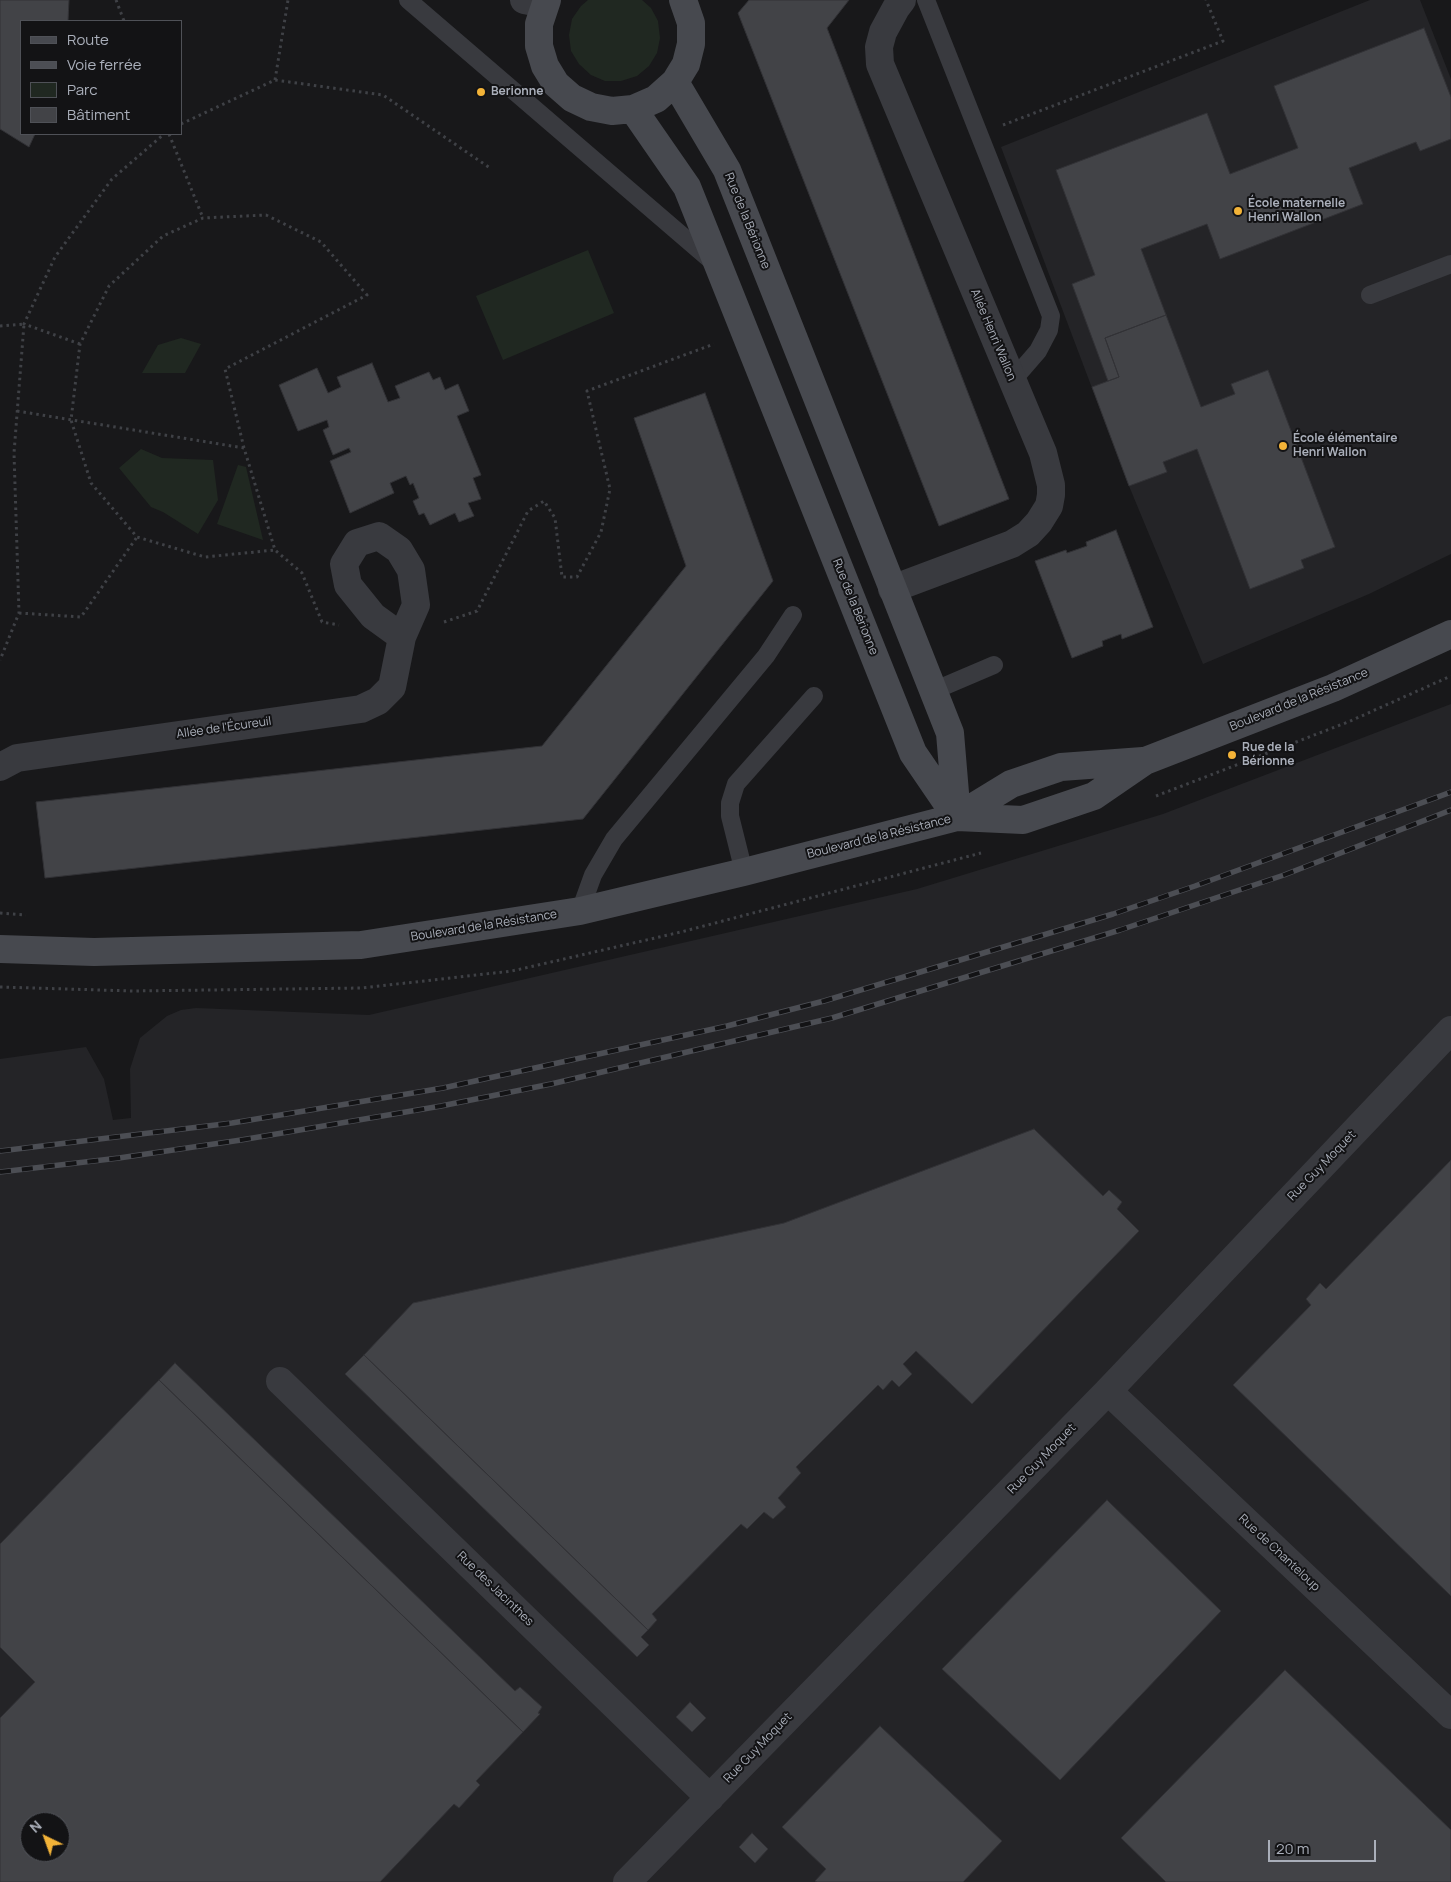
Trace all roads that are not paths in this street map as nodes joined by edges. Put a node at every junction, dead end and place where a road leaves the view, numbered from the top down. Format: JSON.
{"nodes":[{"id":1,"x":408,"y":0,"type":"edge"},
{"id":2,"x":902,"y":0,"type":"edge"},
{"id":3,"x":926,"y":0,"type":"edge"},
{"id":4,"x":539,"y":1,"type":"edge"},
{"id":5,"x":684,"y":1,"type":"edge"},
{"id":6,"x":674,"y":82,"type":"junction"},
{"id":7,"x":633,"y":109,"type":"junction"},
{"id":8,"x":1451,"y":264,"type":"edge"},
{"id":9,"x":718,"y":267,"type":"junction"},
{"id":10,"x":1370,"y":295,"type":"dead end"},
{"id":11,"x":1012,"y":380,"type":"junction"},
{"id":12,"x":892,"y":589,"type":"junction"},
{"id":13,"x":793,"y":615,"type":"dead end"},
{"id":14,"x":1451,"y":634,"type":"edge"},
{"id":15,"x":402,"y":637,"type":"road end"},
{"id":16,"x":994,"y":665,"type":"dead end"},
{"id":17,"x":933,"y":691,"type":"junction"},
{"id":18,"x":814,"y":696,"type":"dead end"},
{"id":19,"x":1145,"y":761,"type":"junction"},
{"id":20,"x":0,"y":767,"type":"edge"},
{"id":21,"x":957,"y":817,"type":"junction"},
{"id":22,"x":744,"y":872,"type":"junction"},
{"id":23,"x":580,"y":911,"type":"junction"},
{"id":24,"x":0,"y":949,"type":"edge"},
{"id":25,"x":1451,"y":1030,"type":"edge"},
{"id":26,"x":280,"y":1381,"type":"dead end"},
{"id":27,"x":1108,"y":1391,"type":"junction"},
{"id":28,"x":1451,"y":1713,"type":"edge"},
{"id":29,"x":710,"y":1798,"type":"junction"},
{"id":30,"x":627,"y":1882,"type":"edge"}],
"edges":[{"from":1,"to":9,"type":"lane"},
{"from":2,"to":11,"type":"street","name":"Allée Henri Wallon"},
{"from":3,"to":11,"type":"lane"},
{"from":4,"to":7,"type":"street"},
{"from":5,"to":6,"type":"street"},
{"from":6,"to":7,"type":"street"},
{"from":6,"to":12,"type":"street","name":"Rue de la Bérionne"},
{"from":7,"to":9,"type":"street","name":"Rue de la Bérionne"},
{"from":8,"to":10,"type":"lane"},
{"from":9,"to":21,"type":"street","name":"Rue de la Bérionne"},
{"from":11,"to":12,"type":"street","name":"Allée Henri Wallon"},
{"from":12,"to":17,"type":"street","name":"Rue de la Bérionne"},
{"from":13,"to":23,"type":"lane"},
{"from":14,"to":19,"type":"street","name":"Boulevard de la Résistance"},
{"from":15,"to":20,"type":"street","name":"Allée de l'Écureuil"},
{"from":16,"to":17,"type":"lane"},
{"from":17,"to":21,"type":"street","name":"Rue de la Bérionne"},
{"from":18,"to":22,"type":"lane"},
{"from":19,"to":21,"type":"street","name":"Boulevard de la Résistance"},
{"from":19,"to":21,"type":"street","name":"Boulevard de la Résistance"},
{"from":21,"to":22,"type":"street","name":"Boulevard de la Résistance"},
{"from":22,"to":23,"type":"street","name":"Boulevard de la Résistance"},
{"from":23,"to":24,"type":"street","name":"Boulevard de la Résistance"},
{"from":25,"to":27,"type":"street","name":"Rue Guy Moquet"},
{"from":26,"to":29,"type":"street","name":"Rue des Jacinthes"},
{"from":27,"to":28,"type":"street","name":"Rue de Chanteloup"},
{"from":27,"to":29,"type":"street","name":"Rue Guy Moquet"},
{"from":29,"to":30,"type":"street","name":"Rue Guy Moquet"}]}
